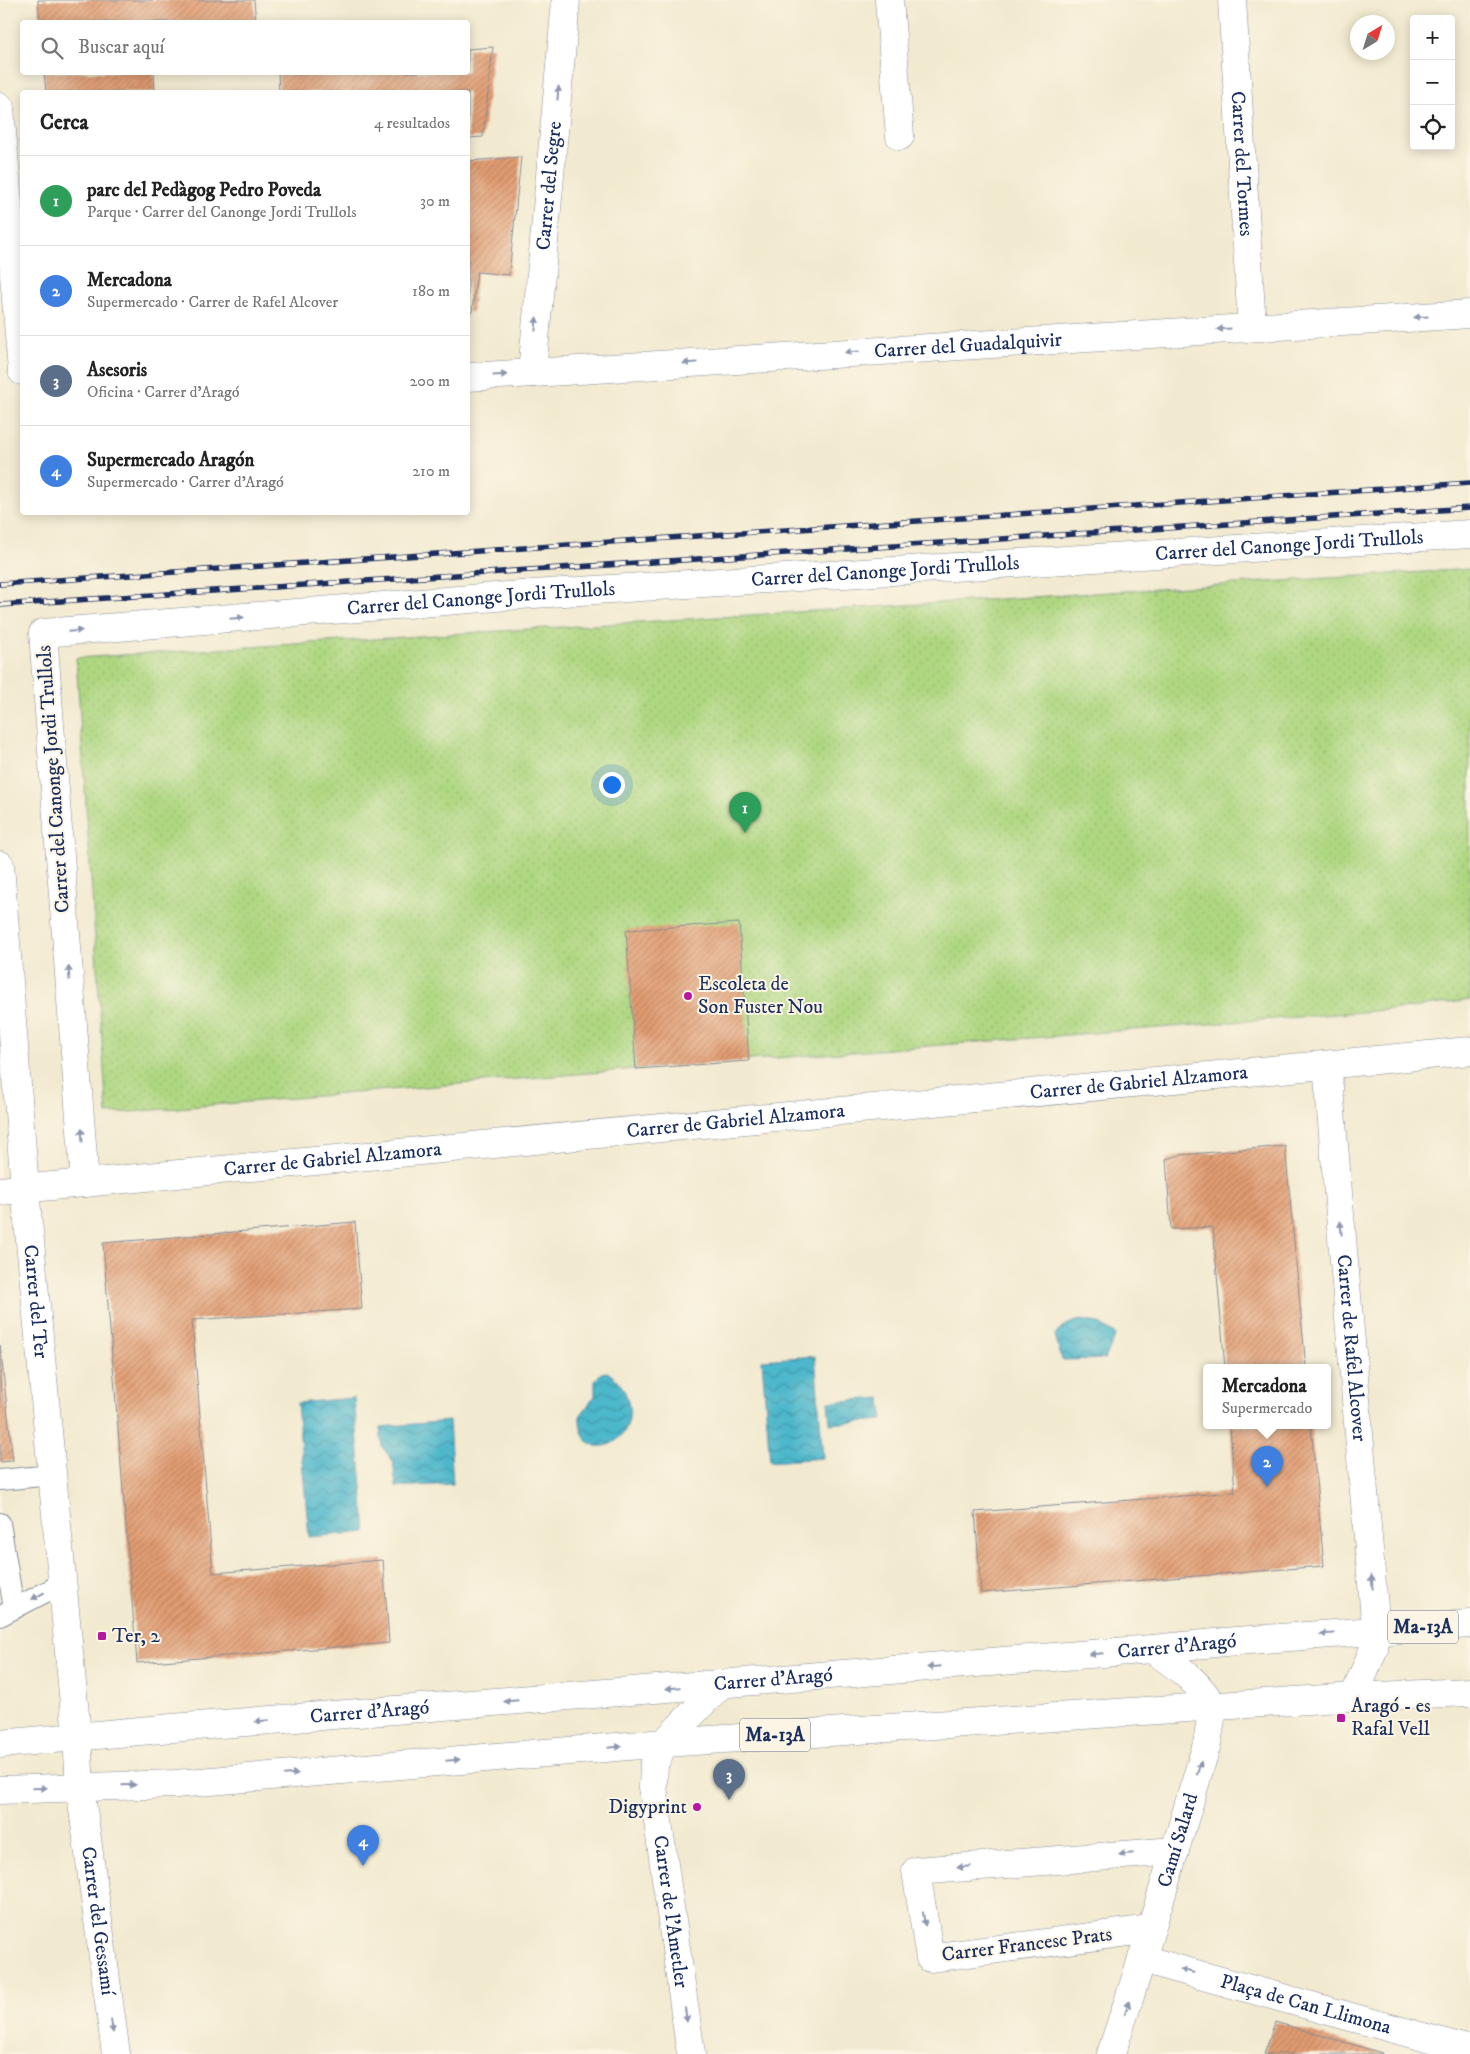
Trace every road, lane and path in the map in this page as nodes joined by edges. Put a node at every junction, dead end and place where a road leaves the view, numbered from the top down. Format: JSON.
{"nodes":[{"id":1,"x":566,"y":0,"type":"edge"},
{"id":2,"x":890,"y":0,"type":"edge"},
{"id":3,"x":1232,"y":0,"type":"edge"},
{"id":4,"x":0,"y":106,"type":"edge"},
{"id":5,"x":900,"y":136,"type":"dead end"},
{"id":6,"x":1470,"y":314,"type":"edge"},
{"id":7,"x":1252,"y":327,"type":"junction"},
{"id":8,"x":20,"y":347,"type":"edge"},
{"id":9,"x":532,"y":373,"type":"junction"},
{"id":10,"x":470,"y":377,"type":"edge"},
{"id":11,"x":1470,"y":534,"type":"edge"},
{"id":12,"x":0,"y":865,"type":"edge"},
{"id":13,"x":1470,"y":1051,"type":"edge"},
{"id":14,"x":1327,"y":1065,"type":"junction"},
{"id":15,"x":85,"y":1183,"type":"junction"},
{"id":16,"x":13,"y":1190,"type":"edge"},
{"id":17,"x":52,"y":1475,"type":"junction"},
{"id":18,"x":0,"y":1480,"type":"edge"},
{"id":19,"x":0,"y":1523,"type":"edge"},
{"id":20,"x":63,"y":1583,"type":"junction"},
{"id":21,"x":7,"y":1613,"type":"edge"},
{"id":22,"x":1470,"y":1624,"type":"edge"},
{"id":23,"x":1376,"y":1630,"type":"junction"},
{"id":24,"x":1152,"y":1649,"type":"junction"},
{"id":25,"x":721,"y":1684,"type":"junction"},
{"id":26,"x":1470,"y":1692,"type":"edge"},
{"id":27,"x":1354,"y":1697,"type":"junction"},
{"id":28,"x":1213,"y":1707,"type":"junction"},
{"id":29,"x":77,"y":1736,"type":"junction"},
{"id":30,"x":664,"y":1743,"type":"junction"},
{"id":31,"x":0,"y":1744,"type":"edge"},
{"id":32,"x":80,"y":1787,"type":"junction"},
{"id":33,"x":0,"y":1790,"type":"edge"},
{"id":34,"x":1175,"y":1851,"type":"junction"},
{"id":35,"x":1151,"y":1929,"type":"junction"},
{"id":36,"x":1142,"y":1959,"type":"junction"},
{"id":37,"x":1470,"y":2050,"type":"edge"},
{"id":38,"x":116,"y":2054,"type":"edge"},
{"id":39,"x":691,"y":2054,"type":"edge"},
{"id":40,"x":1112,"y":2054,"type":"edge"}],
"edges":[{"from":9,"to":1,"type":"street","name":"Carrer del Segre","one_way":true},
{"from":2,"to":5,"type":"street"},
{"from":3,"to":7,"type":"street","name":"Carrer del Tormes"},
{"from":4,"to":8,"type":"street"},
{"from":6,"to":7,"type":"street","name":"Carrer del Guadalquivir","one_way":true},
{"from":7,"to":9,"type":"street","name":"Carrer del Guadalquivir","one_way":true},
{"from":10,"to":9,"type":"street","name":"Carrer del Guadalquivir","one_way":true},
{"from":15,"to":11,"type":"street","name":"Carrer del Canonge Jordi Trullols","one_way":true},
{"from":12,"to":16,"type":"street","name":"Carrer del Ter"},
{"from":13,"to":14,"type":"street","name":"Carrer de Gabriel Alzamora"},
{"from":14,"to":15,"type":"street","name":"Carrer de Gabriel Alzamora"},
{"from":23,"to":14,"type":"street","name":"Carrer de Rafel Alcover","one_way":true},
{"from":15,"to":16,"type":"street","name":"Carrer de Gabriel Alzamora"},
{"from":16,"to":17,"type":"street","name":"Carrer del Ter"},
{"from":17,"to":18,"type":"lane"},
{"from":17,"to":20,"type":"street","name":"Carrer del Ter"},
{"from":19,"to":21,"type":"lane"},
{"from":20,"to":21,"type":"lane","one_way":true},
{"from":20,"to":29,"type":"street","name":"Carrer del Ter"},
{"from":22,"to":23,"type":"street","name":"Carrer d'Aragó","number":"Ma-13A"},
{"from":23,"to":24,"type":"street","name":"Carrer d'Aragó","number":"Ma-13A","one_way":true},
{"from":23,"to":27,"type":"street","name":"Carrer de Rafel Alcover"},
{"from":24,"to":25,"type":"street","name":"Carrer d'Aragó","number":"Ma-13A","one_way":true},
{"from":24,"to":28,"type":"street"},
{"from":25,"to":29,"type":"street","name":"Carrer d'Aragó","number":"Ma-13A","one_way":true},
{"from":25,"to":30,"type":"street"},
{"from":26,"to":27,"type":"street","number":"Ma-13A"},
{"from":27,"to":28,"type":"street","number":"Ma-13A"},
{"from":28,"to":30,"type":"street","number":"Ma-13A"},
{"from":34,"to":28,"type":"street","name":"Camí Salard","one_way":true},
{"from":29,"to":31,"type":"street","name":"Carrer d'Aragó","number":"Ma-13A"},
{"from":29,"to":32,"type":"street"},
{"from":32,"to":30,"type":"street","number":"Ma-13A","one_way":true},
{"from":30,"to":39,"type":"street","name":"Carrer de l'Ametler","one_way":true},
{"from":33,"to":32,"type":"street","number":"Ma-13A","one_way":true},
{"from":32,"to":38,"type":"street","name":"Carrer del Gessamí","one_way":true},
{"from":34,"to":35,"type":"street","name":"Camí Salard"},
{"from":34,"to":35,"type":"street","name":"Carrer Francesc Prats","one_way":true},
{"from":35,"to":36,"type":"street","name":"Camí Salard"},
{"from":37,"to":36,"type":"street","name":"Plaça de Can Llimona","one_way":true},
{"from":40,"to":36,"type":"street","name":"Camí Salard","one_way":true}]}
